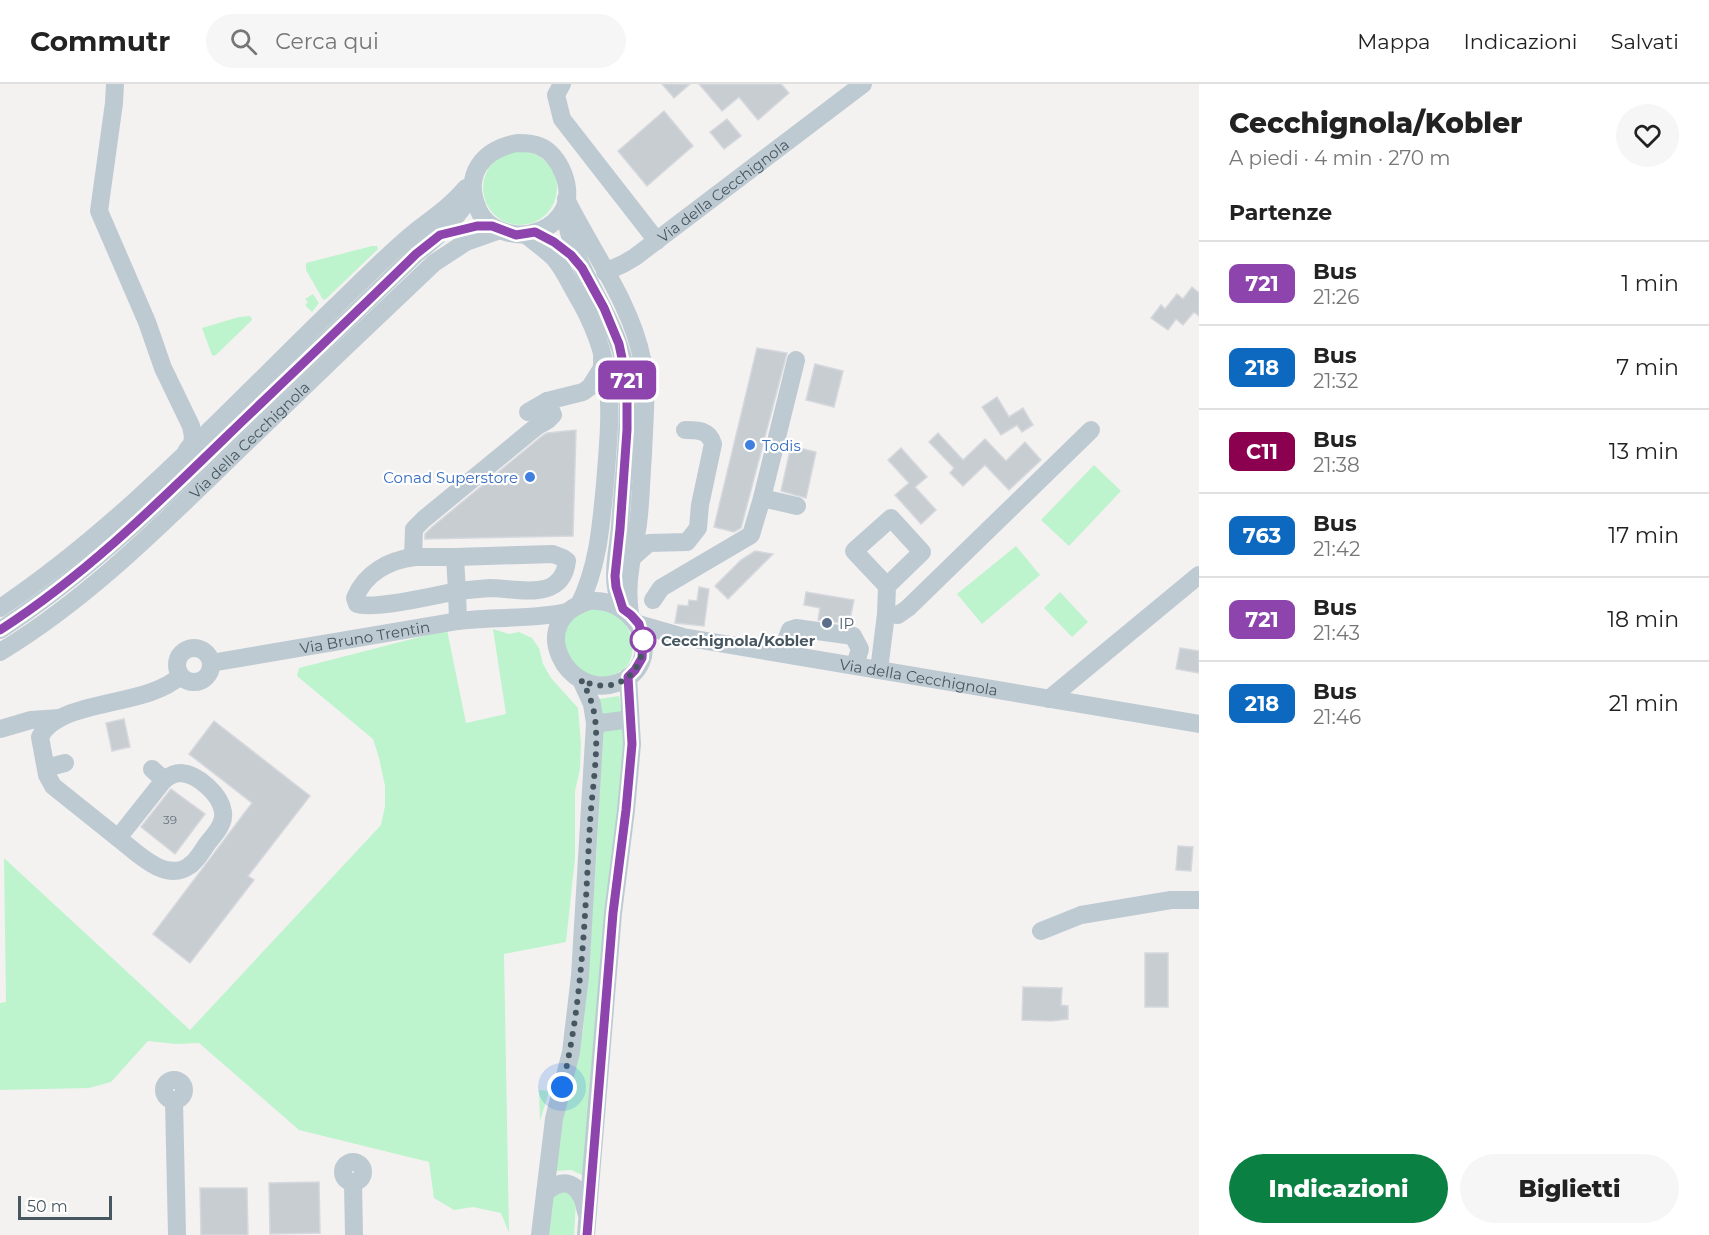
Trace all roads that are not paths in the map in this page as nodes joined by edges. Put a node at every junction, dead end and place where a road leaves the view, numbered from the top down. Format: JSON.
{"nodes":[{"id":1,"x":115,"y":84,"type":"edge"},
{"id":2,"x":562,"y":84,"type":"edge"},
{"id":3,"x":863,"y":84,"type":"edge"},
{"id":4,"x":472,"y":187,"type":"junction"},
{"id":5,"x":566,"y":203,"type":"junction"},
{"id":6,"x":496,"y":228,"type":"junction"},
{"id":7,"x":531,"y":234,"type":"junction"},
{"id":8,"x":440,"y":235,"type":"junction"},
{"id":9,"x":657,"y":241,"type":"junction"},
{"id":10,"x":582,"y":268,"type":"junction"},
{"id":11,"x":605,"y":272,"type":"junction"},
{"id":12,"x":601,"y":347,"type":"junction"},
{"id":13,"x":796,"y":360,"type":"dead end"},
{"id":14,"x":583,"y":392,"type":"junction"},
{"id":15,"x":179,"y":399,"type":"junction"},
{"id":16,"x":547,"y":401,"type":"junction"},
{"id":17,"x":528,"y":412,"type":"dead end"},
{"id":18,"x":220,"y":419,"type":"junction"},
{"id":19,"x":609,"y":421,"type":"junction"},
{"id":20,"x":685,"y":430,"type":"dead end"},
{"id":21,"x":1091,"y":430,"type":"dead end"},
{"id":22,"x":186,"y":452,"type":"junction"},
{"id":23,"x":762,"y":498,"type":"junction"},
{"id":24,"x":797,"y":506,"type":"dead end"},
{"id":25,"x":639,"y":520,"type":"junction"},
{"id":26,"x":687,"y":542,"type":"junction"},
{"id":27,"x":649,"y":543,"type":"junction"},
{"id":28,"x":728,"y":549,"type":"junction"},
{"id":29,"x":414,"y":557,"type":"junction"},
{"id":30,"x":455,"y":557,"type":"junction"},
{"id":31,"x":624,"y":557,"type":"junction"},
{"id":32,"x":1199,"y":575,"type":"edge"},
{"id":33,"x":887,"y":586,"type":"dead end"},
{"id":34,"x":457,"y":591,"type":"junction"},
{"id":35,"x":653,"y":600,"type":"dead end"},
{"id":36,"x":578,"y":606,"type":"junction"},
{"id":37,"x":0,"y":608,"type":"edge"},
{"id":38,"x":886,"y":614,"type":"junction"},
{"id":39,"x":630,"y":616,"type":"junction"},
{"id":40,"x":519,"y":618,"type":"junction"},
{"id":41,"x":458,"y":621,"type":"junction"},
{"id":42,"x":0,"y":630,"type":"edge"},
{"id":43,"x":683,"y":637,"type":"junction"},
{"id":44,"x":556,"y":647,"type":"junction"},
{"id":45,"x":0,"y":652,"type":"edge"},
{"id":46,"x":781,"y":653,"type":"junction"},
{"id":47,"x":642,"y":658,"type":"junction"},
{"id":48,"x":211,"y":663,"type":"junction"},
{"id":49,"x":855,"y":665,"type":"junction"},
{"id":50,"x":879,"y":670,"type":"junction"},
{"id":51,"x":180,"y":676,"type":"junction"},
{"id":52,"x":628,"y":677,"type":"junction"},
{"id":53,"x":581,"y":680,"type":"junction"},
{"id":54,"x":1049,"y":699,"type":"junction"},
{"id":55,"x":67,"y":715,"type":"junction"},
{"id":56,"x":624,"y":720,"type":"dead end"},
{"id":57,"x":601,"y":723,"type":"dead end"},
{"id":58,"x":1199,"y":724,"type":"edge"},
{"id":59,"x":0,"y":729,"type":"edge"},
{"id":60,"x":65,"y":763,"type":"dead end"},
{"id":61,"x":46,"y":768,"type":"junction"},
{"id":62,"x":118,"y":838,"type":"junction"},
{"id":63,"x":1199,"y":900,"type":"edge"},
{"id":64,"x":1041,"y":931,"type":"dead end"},
{"id":65,"x":174,"y":1101,"type":"dead end"},
{"id":66,"x":353,"y":1183,"type":"dead end"},
{"id":67,"x":545,"y":1193,"type":"junction"},
{"id":68,"x":177,"y":1235,"type":"edge"},
{"id":69,"x":354,"y":1235,"type":"edge"},
{"id":70,"x":548,"y":1235,"type":"edge"},
{"id":71,"x":586,"y":1235,"type":"edge"}],
"edges":[{"from":1,"to":15,"type":"street"},
{"from":2,"to":9,"type":"street"},
{"from":3,"to":9,"type":"street","name":"Via della Cecchignola"},
{"from":4,"to":5,"type":"street"},
{"from":4,"to":6,"type":"street"},
{"from":4,"to":8,"type":"street","name":"Via della Cecchignola"},
{"from":4,"to":18,"type":"street"},
{"from":5,"to":7,"type":"street"},
{"from":5,"to":10,"type":"street"},
{"from":5,"to":11,"type":"street"},
{"from":6,"to":7,"type":"street"},
{"from":6,"to":8,"type":"street","name":"Via della Cecchignola"},
{"from":6,"to":45,"type":"street","name":"Via della Cecchignola"},
{"from":7,"to":10,"type":"street"},
{"from":7,"to":12,"type":"street"},
{"from":8,"to":42,"type":"street","name":"Via della Cecchignola"},
{"from":9,"to":11,"type":"street","name":"Via della Cecchignola"},
{"from":10,"to":31,"type":"street"},
{"from":11,"to":25,"type":"street"},
{"from":12,"to":14,"type":"street"},
{"from":12,"to":19,"type":"street"},
{"from":13,"to":23,"type":"street"},
{"from":14,"to":16,"type":"street"},
{"from":14,"to":19,"type":"street"},
{"from":15,"to":18,"type":"street"},
{"from":15,"to":22,"type":"street"},
{"from":16,"to":17,"type":"street"},
{"from":16,"to":29,"type":"street"},
{"from":18,"to":22,"type":"street"},
{"from":19,"to":36,"type":"street"},
{"from":20,"to":26,"type":"street"},
{"from":21,"to":38,"type":"street"},
{"from":22,"to":37,"type":"street"},
{"from":23,"to":24,"type":"street"},
{"from":23,"to":28,"type":"street"},
{"from":25,"to":27,"type":"street"},
{"from":25,"to":31,"type":"street"},
{"from":26,"to":27,"type":"street"},
{"from":26,"to":28,"type":"street"},
{"from":27,"to":31,"type":"street"},
{"from":28,"to":35,"type":"street"},
{"from":29,"to":30,"type":"street"},
{"from":29,"to":34,"type":"street"},
{"from":30,"to":34,"type":"street"},
{"from":30,"to":34,"type":"street"},
{"from":31,"to":36,"type":"street"},
{"from":31,"to":39,"type":"street"},
{"from":32,"to":54,"type":"street"},
{"from":33,"to":38,"type":"street"},
{"from":34,"to":41,"type":"street"},
{"from":36,"to":39,"type":"street"},
{"from":36,"to":40,"type":"street","name":"Via Bruno Trentin"},
{"from":36,"to":44,"type":"street"},
{"from":38,"to":50,"type":"street"},
{"from":39,"to":43,"type":"street","name":"Via della Cecchignola"},
{"from":39,"to":47,"type":"street"},
{"from":40,"to":41,"type":"street","name":"Via Bruno Trentin"},
{"from":40,"to":44,"type":"street","name":"Via Bruno Trentin"},
{"from":41,"to":48,"type":"street","name":"Via Bruno Trentin"},
{"from":43,"to":46,"type":"street","name":"Via della Cecchignola"},
{"from":43,"to":47,"type":"street","name":"Via della Cecchignola"},
{"from":44,"to":53,"type":"street"},
{"from":46,"to":49,"type":"street","name":"Via della Cecchignola"},
{"from":46,"to":49,"type":"street"},
{"from":47,"to":52,"type":"street"},
{"from":48,"to":51,"type":"street"},
{"from":48,"to":51,"type":"street"},
{"from":49,"to":50,"type":"street","name":"Via della Cecchignola"},
{"from":50,"to":54,"type":"street","name":"Via della Cecchignola"},
{"from":51,"to":55,"type":"street"},
{"from":52,"to":53,"type":"street"},
{"from":52,"to":71,"type":"street"},
{"from":53,"to":67,"type":"street"},
{"from":54,"to":58,"type":"street","name":"Via della Cecchignola"},
{"from":55,"to":59,"type":"street"},
{"from":55,"to":61,"type":"street"},
{"from":56,"to":57,"type":"street"},
{"from":60,"to":61,"type":"street"},
{"from":61,"to":62,"type":"street"},
{"from":62,"to":62,"type":"street"},
{"from":63,"to":64,"type":"street"},
{"from":65,"to":68,"type":"street"},
{"from":66,"to":69,"type":"street"},
{"from":67,"to":70,"type":"street"},
{"from":67,"to":71,"type":"street"}]}
